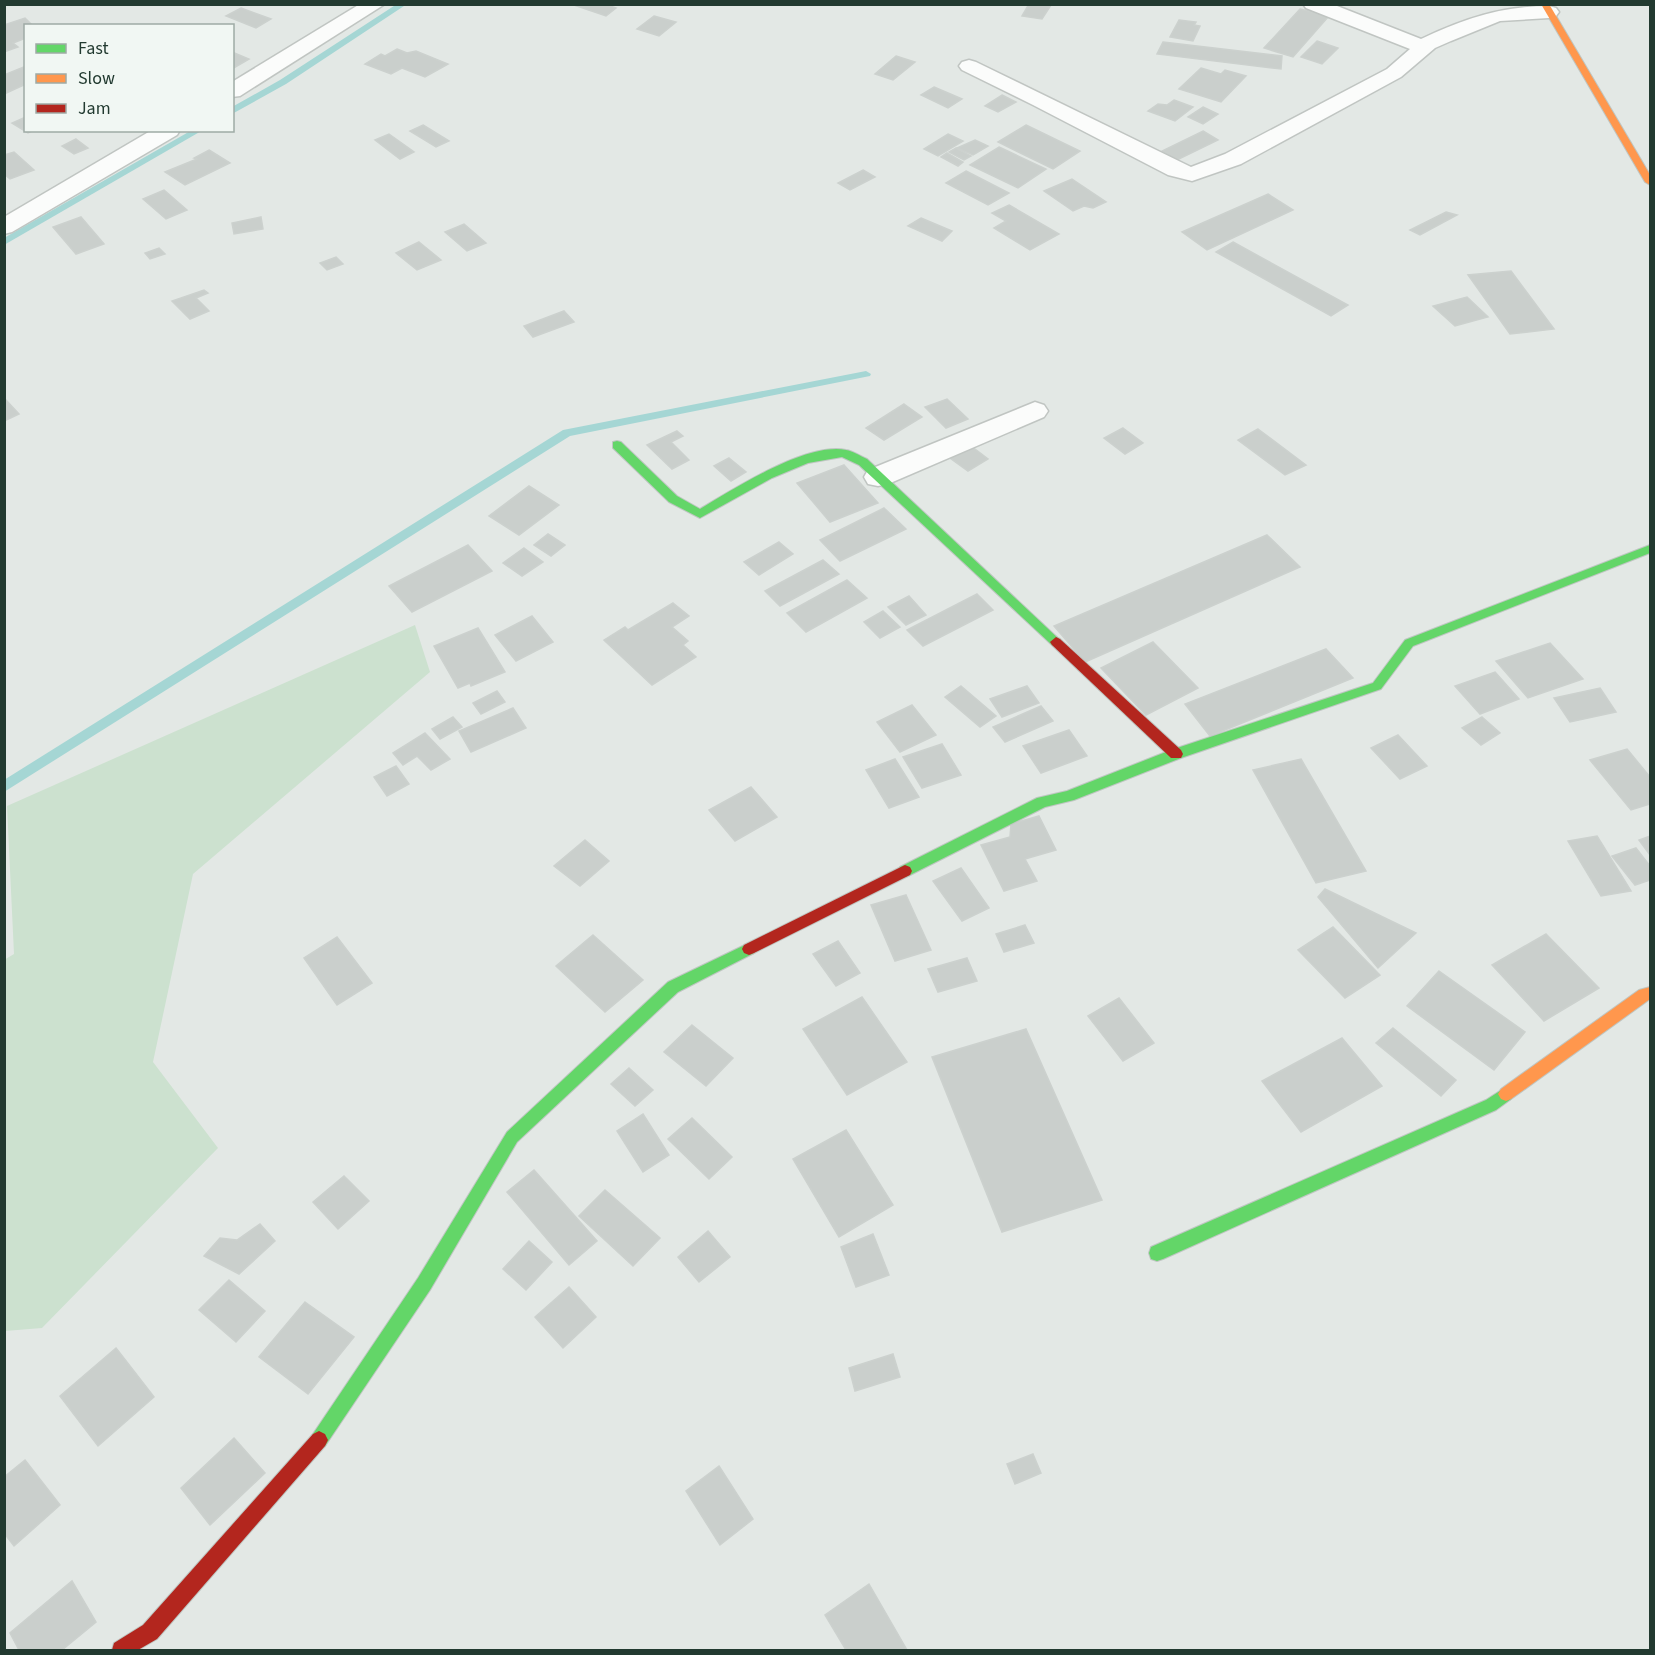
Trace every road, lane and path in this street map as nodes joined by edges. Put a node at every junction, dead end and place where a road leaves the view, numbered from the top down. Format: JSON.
{"nodes":[{"id":1,"x":375,"y":4,"type":"edge"},
{"id":2,"x":1313,"y":4,"type":"edge"},
{"id":3,"x":1547,"y":8,"type":"edge"},
{"id":4,"x":1426,"y":46,"type":"junction"},
{"id":5,"x":969,"y":66,"type":"dead end"},
{"id":6,"x":234,"y":90,"type":"edge"},
{"id":7,"x":166,"y":132,"type":"edge"},
{"id":8,"x":1650,"y":182,"type":"edge"},
{"id":9,"x":4,"y":227,"type":"edge"},
{"id":10,"x":1035,"y":411,"type":"dead end"},
{"id":11,"x":617,"y":445,"type":"dead end"},
{"id":12,"x":878,"y":477,"type":"junction"},
{"id":13,"x":1650,"y":549,"type":"edge"},
{"id":14,"x":1176,"y":754,"type":"junction"},
{"id":15,"x":1650,"y":993,"type":"edge"},
{"id":16,"x":1157,"y":1253,"type":"dead end"},
{"id":17,"x":121,"y":1650,"type":"edge"}],
"edges":[{"from":1,"to":6,"type":"street"},
{"from":2,"to":4,"type":"street"},
{"from":3,"to":4,"type":"street"},
{"from":3,"to":8,"type":"street"},
{"from":4,"to":5,"type":"street"},
{"from":7,"to":9,"type":"street"},
{"from":10,"to":12,"type":"street"},
{"from":11,"to":12,"type":"street"},
{"from":12,"to":14,"type":"street"},
{"from":13,"to":14,"type":"street"},
{"from":14,"to":17,"type":"street"},
{"from":15,"to":16,"type":"street"}]}
